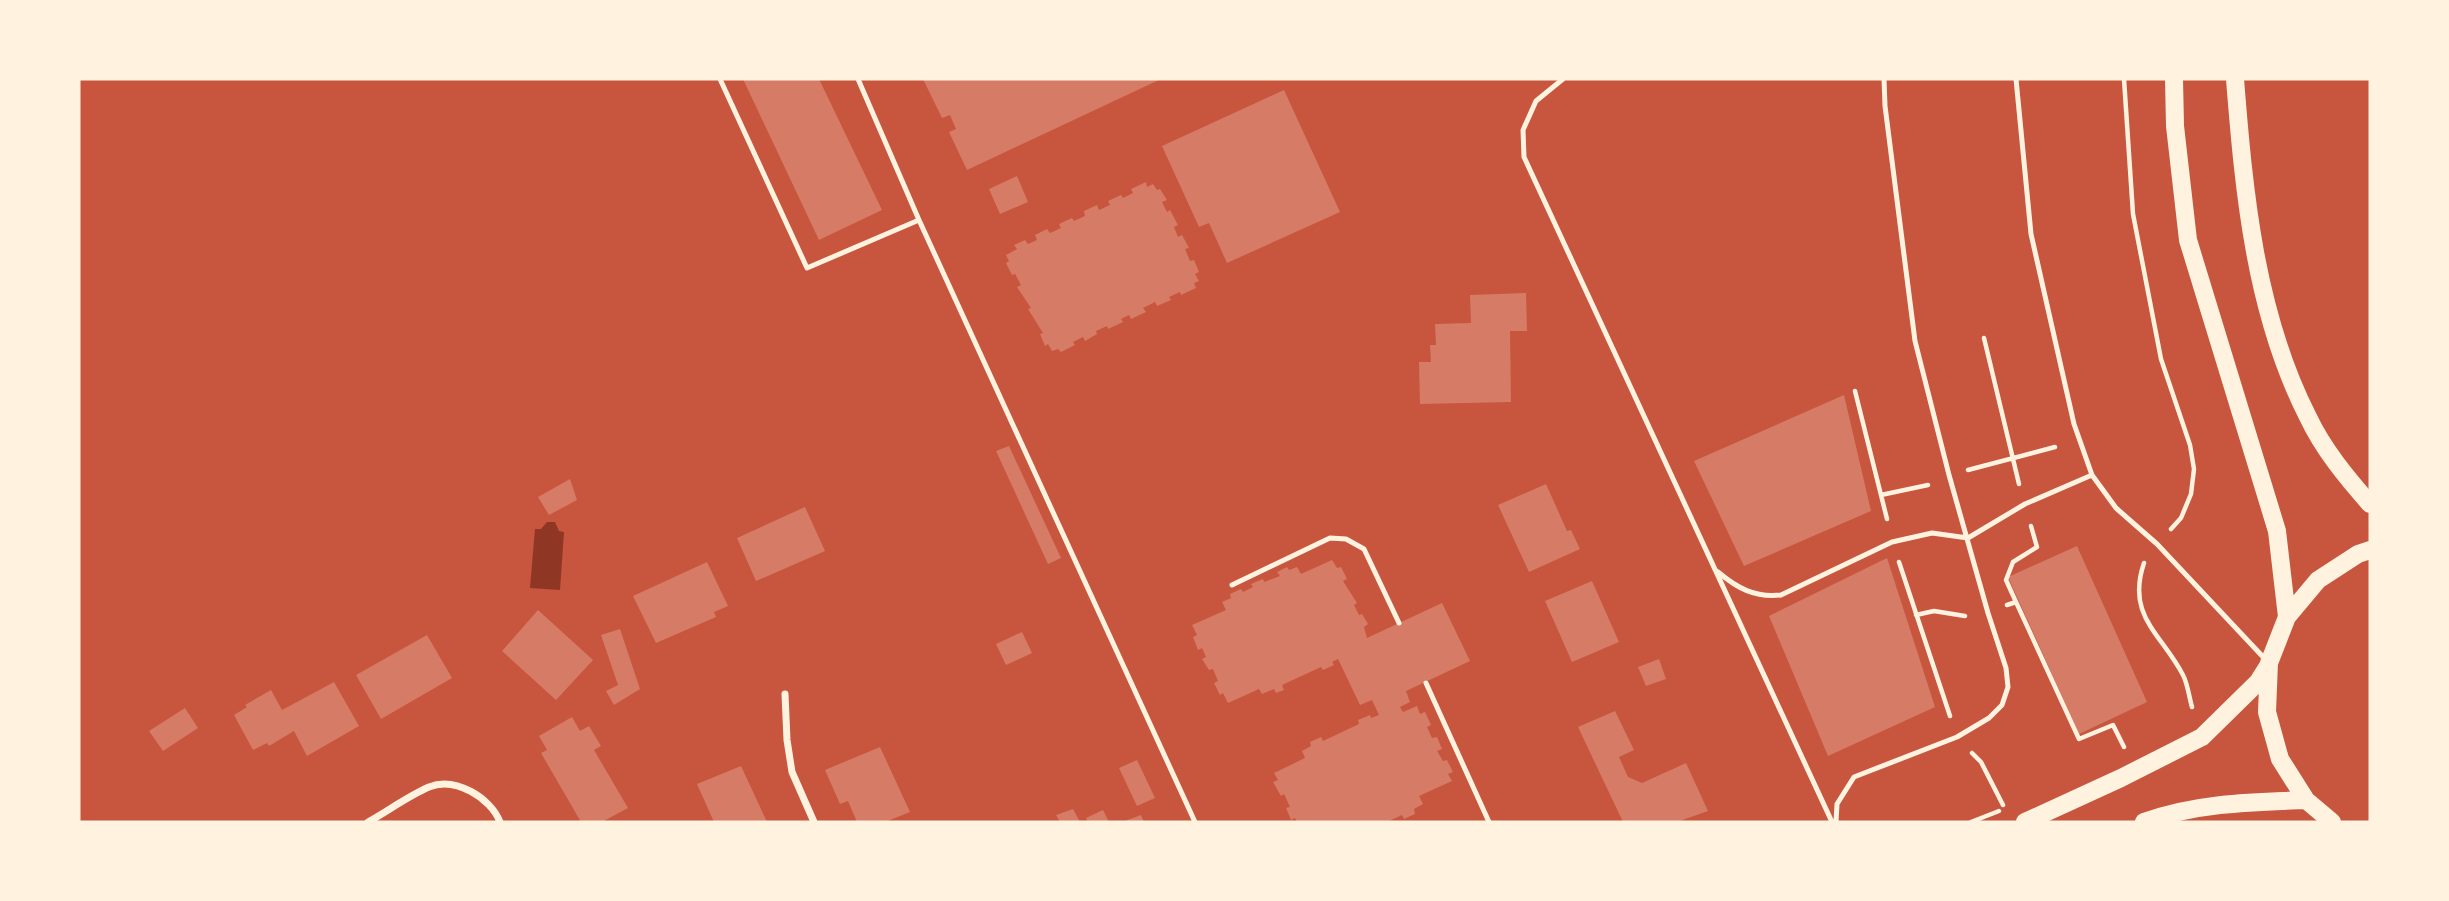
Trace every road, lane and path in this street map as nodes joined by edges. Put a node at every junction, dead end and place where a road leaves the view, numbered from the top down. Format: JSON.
{"nodes":[{"id":1,"x":720,"y":79,"type":"edge"},
{"id":2,"x":858,"y":79,"type":"edge"},
{"id":3,"x":1563,"y":79,"type":"edge"},
{"id":4,"x":1884,"y":79,"type":"edge"},
{"id":5,"x":2016,"y":79,"type":"edge"},
{"id":6,"x":2124,"y":79,"type":"edge"},
{"id":7,"x":2174,"y":79,"type":"edge"},
{"id":8,"x":2235,"y":79,"type":"edge"},
{"id":9,"x":919,"y":220,"type":"junction"},
{"id":10,"x":1855,"y":391,"type":"dead end"},
{"id":11,"x":2092,"y":475,"type":"junction"},
{"id":12,"x":2370,"y":504,"type":"edge"},
{"id":13,"x":1968,"y":538,"type":"junction"},
{"id":14,"x":1892,"y":542,"type":"junction"},
{"id":15,"x":2157,"y":544,"type":"junction"},
{"id":16,"x":2370,"y":550,"type":"edge"},
{"id":17,"x":1716,"y":570,"type":"junction"},
{"id":18,"x":1231,"y":585,"type":"dead end"},
{"id":19,"x":2016,"y":602,"type":"dead end"},
{"id":20,"x":2287,"y":618,"type":"junction"},
{"id":21,"x":1399,"y":623,"type":"dead end"},
{"id":22,"x":2269,"y":663,"type":"junction"},
{"id":23,"x":1426,"y":682,"type":"dead end"},
{"id":24,"x":785,"y":694,"type":"dead end"},
{"id":25,"x":2193,"y":709,"type":"dead end"},
{"id":26,"x":1958,"y":737,"type":"junction"},
{"id":27,"x":2127,"y":752,"type":"dead end"},
{"id":28,"x":2306,"y":800,"type":"junction"},
{"id":29,"x":2005,"y":809,"type":"dead end"},
{"id":30,"x":368,"y":822,"type":"edge"},
{"id":31,"x":500,"y":822,"type":"edge"},
{"id":32,"x":814,"y":822,"type":"edge"},
{"id":33,"x":1195,"y":822,"type":"edge"},
{"id":34,"x":1489,"y":822,"type":"edge"},
{"id":35,"x":1834,"y":822,"type":"edge"},
{"id":36,"x":2025,"y":822,"type":"edge"},
{"id":37,"x":2144,"y":822,"type":"edge"},
{"id":38,"x":2333,"y":822,"type":"edge"}],
"edges":[{"from":1,"to":9,"type":"lane"},
{"from":2,"to":9,"type":"lane"},
{"from":3,"to":17,"type":"lane"},
{"from":4,"to":13,"type":"lane"},
{"from":5,"to":11,"type":"lane"},
{"from":6,"to":15,"type":"path"},
{"from":7,"to":20,"type":"main road"},
{"from":8,"to":12,"type":"main road"},
{"from":9,"to":33,"type":"lane"},
{"from":10,"to":14,"type":"path"},
{"from":11,"to":13,"type":"lane"},
{"from":11,"to":15,"type":"lane"},
{"from":13,"to":14,"type":"lane"},
{"from":13,"to":26,"type":"lane"},
{"from":14,"to":17,"type":"lane"},
{"from":14,"to":26,"type":"path"},
{"from":15,"to":22,"type":"lane"},
{"from":15,"to":25,"type":"path"},
{"from":16,"to":20,"type":"main road"},
{"from":17,"to":35,"type":"lane"},
{"from":18,"to":21,"type":"lane"},
{"from":19,"to":27,"type":"path"},
{"from":20,"to":22,"type":"main road"},
{"from":22,"to":28,"type":"main road"},
{"from":22,"to":36,"type":"main road"},
{"from":23,"to":34,"type":"lane"},
{"from":24,"to":32,"type":"street"},
{"from":26,"to":29,"type":"path"},
{"from":26,"to":35,"type":"lane"},
{"from":28,"to":37,"type":"main road"},
{"from":28,"to":38,"type":"main road"},
{"from":30,"to":31,"type":"street"}]}
